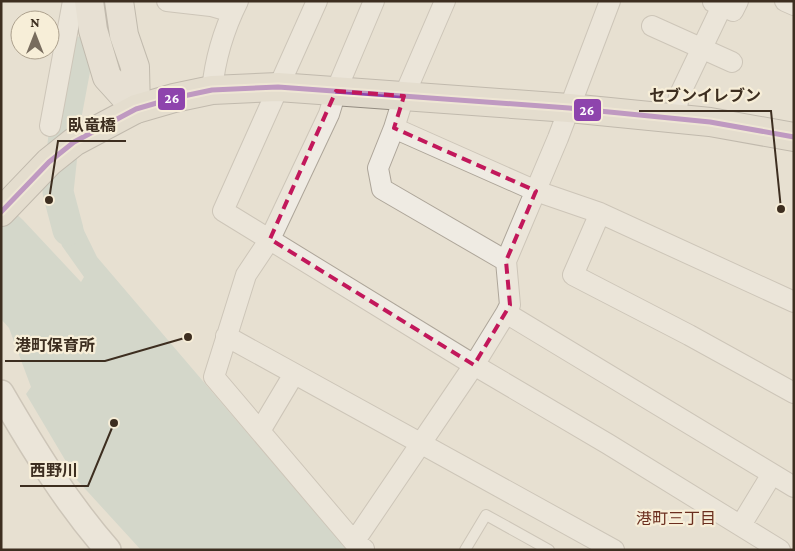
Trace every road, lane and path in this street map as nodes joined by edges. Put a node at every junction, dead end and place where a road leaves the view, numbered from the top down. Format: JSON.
{"nodes":[{"id":1,"x":73,"y":1,"type":"edge"},
{"id":2,"x":89,"y":1,"type":"edge"},
{"id":3,"x":119,"y":1,"type":"edge"},
{"id":4,"x":167,"y":1,"type":"edge"},
{"id":5,"x":317,"y":1,"type":"edge"},
{"id":6,"x":374,"y":1,"type":"edge"},
{"id":7,"x":445,"y":1,"type":"edge"},
{"id":8,"x":610,"y":1,"type":"edge"},
{"id":9,"x":785,"y":1,"type":"edge"},
{"id":10,"x":724,"y":3,"type":"edge"},
{"id":11,"x":794,"y":6,"type":"edge"},
{"id":12,"x":235,"y":7,"type":"edge"},
{"id":13,"x":652,"y":26,"type":"dead end"},
{"id":14,"x":702,"y":48,"type":"junction"},
{"id":15,"x":732,"y":62,"type":"dead end"},
{"id":16,"x":278,"y":87,"type":"junction"},
{"id":17,"x":212,"y":90,"type":"junction"},
{"id":18,"x":336,"y":91,"type":"junction"},
{"id":19,"x":404,"y":96,"type":"junction"},
{"id":20,"x":569,"y":108,"type":"junction"},
{"id":21,"x":136,"y":109,"type":"junction"},
{"id":22,"x":675,"y":118,"type":"junction"},
{"id":23,"x":50,"y":126,"type":"dead end"},
{"id":24,"x":394,"y":128,"type":"junction"},
{"id":25,"x":794,"y":137,"type":"edge"},
{"id":26,"x":536,"y":191,"type":"junction"},
{"id":27,"x":4,"y":209,"type":"edge"},
{"id":28,"x":600,"y":213,"type":"junction"},
{"id":29,"x":270,"y":239,"type":"junction"},
{"id":30,"x":506,"y":261,"type":"junction"},
{"id":31,"x":794,"y":302,"type":"edge"},
{"id":32,"x":506,"y":313,"type":"junction"},
{"id":33,"x":226,"y":336,"type":"junction"},
{"id":34,"x":474,"y":365,"type":"junction"},
{"id":35,"x":294,"y":374,"type":"junction"},
{"id":36,"x":1,"y":393,"type":"edge"},
{"id":37,"x":794,"y":393,"type":"edge"},
{"id":38,"x":260,"y":431,"type":"junction"},
{"id":39,"x":420,"y":444,"type":"junction"},
{"id":40,"x":772,"y":474,"type":"junction"},
{"id":41,"x":794,"y":487,"type":"edge"},
{"id":42,"x":741,"y":525,"type":"junction"},
{"id":43,"x":360,"y":546,"type":"edge"},
{"id":44,"x":108,"y":550,"type":"edge"},
{"id":45,"x":465,"y":550,"type":"edge"},
{"id":46,"x":549,"y":550,"type":"edge"},
{"id":47,"x":614,"y":550,"type":"edge"},
{"id":48,"x":780,"y":550,"type":"edge"}],
"edges":[{"from":1,"to":23,"type":"street"},
{"from":2,"to":21,"type":"main road"},
{"from":3,"to":21,"type":"main road"},
{"from":4,"to":12,"type":"street"},
{"from":5,"to":16,"type":"street"},
{"from":6,"to":18,"type":"street"},
{"from":7,"to":19,"type":"street"},
{"from":8,"to":20,"type":"street"},
{"from":9,"to":11,"type":"street"},
{"from":10,"to":14,"type":"street"},
{"from":12,"to":17,"type":"street"},
{"from":13,"to":14,"type":"street"},
{"from":14,"to":15,"type":"street"},
{"from":14,"to":22,"type":"street"},
{"from":16,"to":17,"type":"highway"},
{"from":16,"to":18,"type":"highway"},
{"from":16,"to":29,"type":"street"},
{"from":17,"to":21,"type":"highway"},
{"from":18,"to":19,"type":"highway"},
{"from":18,"to":29,"type":"street"},
{"from":19,"to":20,"type":"highway"},
{"from":19,"to":24,"type":"street"},
{"from":20,"to":22,"type":"highway"},
{"from":20,"to":26,"type":"street"},
{"from":21,"to":27,"type":"highway"},
{"from":22,"to":25,"type":"highway"},
{"from":24,"to":26,"type":"street"},
{"from":24,"to":30,"type":"street"},
{"from":26,"to":28,"type":"street"},
{"from":26,"to":30,"type":"street"},
{"from":28,"to":31,"type":"street"},
{"from":28,"to":37,"type":"street"},
{"from":29,"to":33,"type":"street"},
{"from":29,"to":34,"type":"street"},
{"from":30,"to":32,"type":"street"},
{"from":32,"to":34,"type":"street"},
{"from":32,"to":40,"type":"street"},
{"from":33,"to":35,"type":"street"},
{"from":33,"to":38,"type":"street"},
{"from":34,"to":39,"type":"street"},
{"from":34,"to":42,"type":"street"},
{"from":35,"to":38,"type":"street"},
{"from":35,"to":39,"type":"street"},
{"from":36,"to":44,"type":"street"},
{"from":38,"to":43,"type":"street"},
{"from":39,"to":43,"type":"street"},
{"from":39,"to":47,"type":"street"},
{"from":40,"to":41,"type":"street"},
{"from":40,"to":42,"type":"street"},
{"from":42,"to":48,"type":"street"},
{"from":45,"to":46,"type":"lane"}]}
